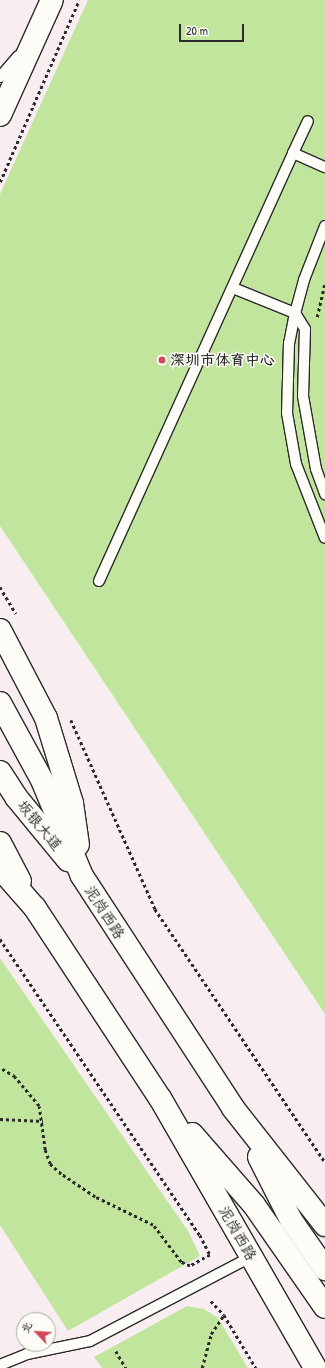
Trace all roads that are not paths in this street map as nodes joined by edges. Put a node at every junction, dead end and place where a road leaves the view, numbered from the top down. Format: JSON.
{"nodes":[{"id":1,"x":52,"y":0,"type":"edge"},
{"id":2,"x":34,"y":40,"type":"junction"},
{"id":3,"x":0,"y":77,"type":"edge"},
{"id":4,"x":0,"y":115,"type":"edge"},
{"id":5,"x":308,"y":121,"type":"dead end"},
{"id":6,"x":293,"y":153,"type":"junction"},
{"id":7,"x":325,"y":167,"type":"edge"},
{"id":8,"x":325,"y":226,"type":"edge"},
{"id":9,"x":233,"y":288,"type":"junction"},
{"id":10,"x":295,"y":313,"type":"junction"},
{"id":11,"x":325,"y":494,"type":"edge"},
{"id":12,"x":325,"y":538,"type":"edge"},
{"id":13,"x":99,"y":582,"type":"dead end"},
{"id":14,"x":0,"y":630,"type":"edge"},
{"id":15,"x":0,"y":703,"type":"edge"},
{"id":16,"x":0,"y":772,"type":"edge"},
{"id":17,"x":0,"y":843,"type":"edge"},
{"id":18,"x":0,"y":868,"type":"edge"},
{"id":19,"x":82,"y":876,"type":"junction"},
{"id":20,"x":35,"y":908,"type":"junction"},
{"id":21,"x":160,"y":1098,"type":"junction"},
{"id":22,"x":233,"y":1108,"type":"junction"},
{"id":23,"x":321,"y":1213,"type":"edge"},
{"id":24,"x":251,"y":1257,"type":"junction"},
{"id":25,"x":325,"y":1269,"type":"edge"},
{"id":26,"x":325,"y":1307,"type":"edge"},
{"id":27,"x":0,"y":1365,"type":"edge"},
{"id":28,"x":315,"y":1368,"type":"edge"}],
"edges":[{"from":1,"to":2,"type":"main road"},
{"from":2,"to":3,"type":"lane"},
{"from":2,"to":4,"type":"main road"},
{"from":5,"to":6,"type":"lane"},
{"from":6,"to":7,"type":"lane"},
{"from":6,"to":9,"type":"lane"},
{"from":8,"to":10,"type":"lane"},
{"from":9,"to":10,"type":"lane"},
{"from":9,"to":13,"type":"lane"},
{"from":10,"to":11,"type":"lane"},
{"from":10,"to":12,"type":"lane"},
{"from":14,"to":19,"type":"main road"},
{"from":15,"to":19,"type":"main road","name":"泥岗西路"},
{"from":16,"to":19,"type":"main road","name":"坂银大道"},
{"from":17,"to":20,"type":"main road"},
{"from":18,"to":20,"type":"main road","name":"泥岗西路"},
{"from":19,"to":22,"type":"main road","name":"泥岗西路"},
{"from":20,"to":21,"type":"main road","name":"泥岗西路"},
{"from":21,"to":24,"type":"main road","name":"泥岗西路"},
{"from":21,"to":26,"type":"main road","name":"泥岗西路"},
{"from":22,"to":23,"type":"main road","name":"泥岗西路"},
{"from":22,"to":25,"type":"main road","name":"泥岗西路"},
{"from":24,"to":27,"type":"lane"},
{"from":24,"to":28,"type":"main road","name":"泥岗西路"}]}
